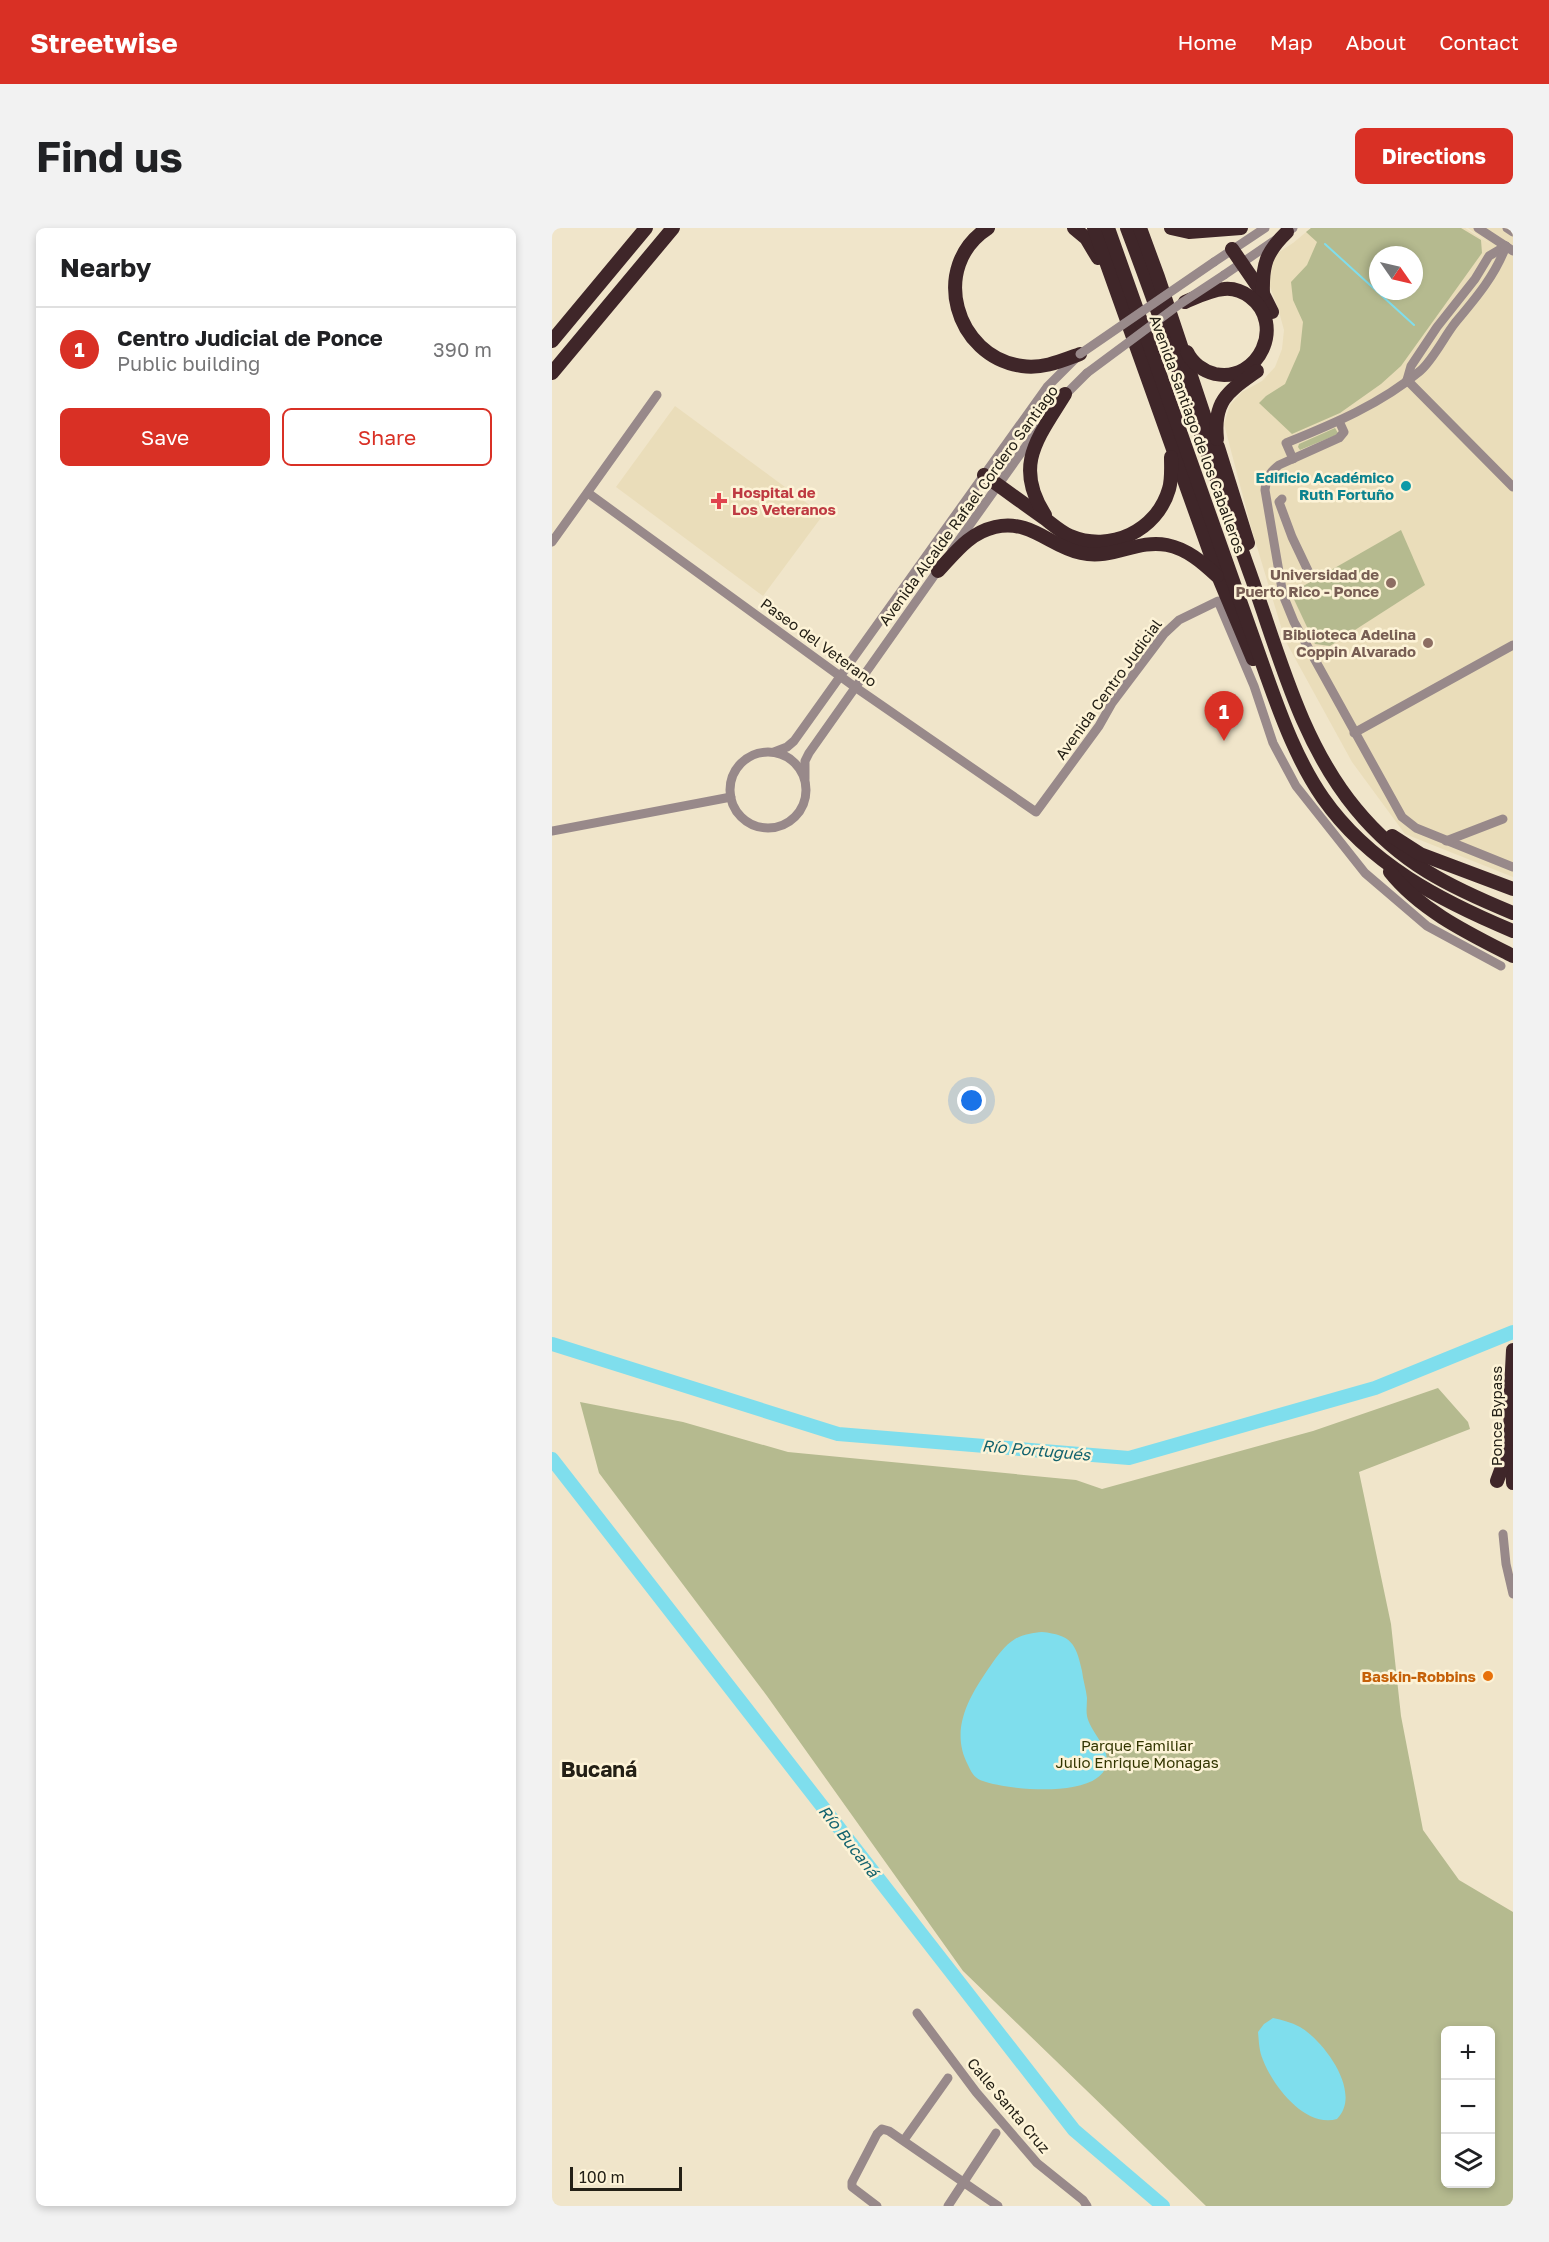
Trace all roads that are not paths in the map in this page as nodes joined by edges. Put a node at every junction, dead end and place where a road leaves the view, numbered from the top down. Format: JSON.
{"nodes":[{"id":1,"x":646,"y":228,"type":"edge"},
{"id":2,"x":672,"y":228,"type":"edge"},
{"id":3,"x":988,"y":228,"type":"edge"},
{"id":4,"x":1074,"y":228,"type":"edge"},
{"id":5,"x":1094,"y":228,"type":"edge"},
{"id":6,"x":1108,"y":228,"type":"edge"},
{"id":7,"x":1127,"y":228,"type":"edge"},
{"id":8,"x":1140,"y":228,"type":"edge"},
{"id":9,"x":1171,"y":228,"type":"edge"},
{"id":10,"x":1241,"y":228,"type":"edge"},
{"id":11,"x":1265,"y":228,"type":"edge"},
{"id":12,"x":1478,"y":228,"type":"edge"},
{"id":13,"x":1290,"y":230,"type":"edge"},
{"id":14,"x":1232,"y":249,"type":"junction"},
{"id":15,"x":1509,"y":249,"type":"edge"},
{"id":16,"x":1242,"y":263,"type":"junction"},
{"id":17,"x":1118,"y":294,"type":"junction"},
{"id":18,"x":1263,"y":294,"type":"junction"},
{"id":19,"x":1180,"y":304,"type":"junction"},
{"id":20,"x":1175,"y":329,"type":"junction"},
{"id":21,"x":552,"y":341,"type":"edge"},
{"id":22,"x":1080,"y":354,"type":"junction"},
{"id":23,"x":552,"y":373,"type":"edge"},
{"id":24,"x":1407,"y":380,"type":"junction"},
{"id":25,"x":1065,"y":394,"type":"junction"},
{"id":26,"x":657,"y":395,"type":"dead end"},
{"id":27,"x":1339,"y":421,"type":"junction"},
{"id":28,"x":1171,"y":446,"type":"junction"},
{"id":29,"x":1218,"y":447,"type":"junction"},
{"id":30,"x":1293,"y":459,"type":"junction"},
{"id":31,"x":984,"y":475,"type":"junction"},
{"id":32,"x":997,"y":484,"type":"junction"},
{"id":33,"x":1513,"y":487,"type":"edge"},
{"id":34,"x":588,"y":493,"type":"junction"},
{"id":35,"x":1268,"y":508,"type":"junction"},
{"id":36,"x":1049,"y":522,"type":"junction"},
{"id":37,"x":552,"y":542,"type":"edge"},
{"id":38,"x":938,"y":571,"type":"junction"},
{"id":39,"x":1311,"y":577,"type":"dead end"},
{"id":40,"x":1219,"y":578,"type":"junction"},
{"id":41,"x":1251,"y":578,"type":"junction"},
{"id":42,"x":1513,"y":645,"type":"edge"},
{"id":43,"x":841,"y":676,"type":"junction"},
{"id":44,"x":1267,"y":677,"type":"junction"},
{"id":45,"x":855,"y":687,"type":"junction"},
{"id":46,"x":1354,"y":733,"type":"junction"},
{"id":47,"x":774,"y":752,"type":"junction"},
{"id":48,"x":805,"y":779,"type":"junction"},
{"id":49,"x":731,"y":797,"type":"junction"},
{"id":50,"x":1357,"y":811,"type":"junction"},
{"id":51,"x":1036,"y":812,"type":"joint"},
{"id":52,"x":1503,"y":819,"type":"dead end"},
{"id":53,"x":552,"y":831,"type":"edge"},
{"id":54,"x":1446,"y":841,"type":"junction"},
{"id":55,"x":1380,"y":858,"type":"junction"},
{"id":56,"x":1513,"y":867,"type":"edge"},
{"id":57,"x":1513,"y":889,"type":"edge"},
{"id":58,"x":1513,"y":913,"type":"edge"},
{"id":59,"x":1513,"y":931,"type":"edge"},
{"id":60,"x":1513,"y":956,"type":"edge"},
{"id":61,"x":1501,"y":966,"type":"dead end"},
{"id":62,"x":1513,"y":1350,"type":"edge"},
{"id":63,"x":1511,"y":1444,"type":"junction"},
{"id":64,"x":1497,"y":1481,"type":"dead end"},
{"id":65,"x":1513,"y":1483,"type":"edge"},
{"id":66,"x":1503,"y":1534,"type":"dead end"},
{"id":67,"x":1513,"y":1594,"type":"edge"},
{"id":68,"x":917,"y":2013,"type":"dead end"},
{"id":69,"x":948,"y":2078,"type":"dead end"},
{"id":70,"x":996,"y":2133,"type":"dead end"},
{"id":71,"x":904,"y":2140,"type":"junction"},
{"id":72,"x":965,"y":2183,"type":"junction"},
{"id":73,"x":878,"y":2206,"type":"edge"},
{"id":74,"x":948,"y":2206,"type":"edge"},
{"id":75,"x":998,"y":2206,"type":"edge"},
{"id":76,"x":1087,"y":2206,"type":"edge"}],
"edges":[{"from":1,"to":21,"type":"highway"},
{"from":2,"to":23,"type":"highway"},
{"from":3,"to":22,"type":"highway"},
{"from":4,"to":17,"type":"highway"},
{"from":5,"to":17,"type":"highway"},
{"from":6,"to":44,"type":"highway","name":"Avenida Santiago de los Caballeros"},
{"from":7,"to":41,"type":"highway","name":"Avenida Santiago de los Caballeros"},
{"from":8,"to":20,"type":"highway"},
{"from":9,"to":10,"type":"highway"},
{"from":11,"to":14,"type":"street","name":"Avenida Alcalde Rafael Cordero Santiago"},
{"from":12,"to":15,"type":"street"},
{"from":13,"to":16,"type":"street","name":"Avenida Alcalde Rafael Cordero Santiago"},
{"from":13,"to":18,"type":"highway"},
{"from":14,"to":16,"type":"highway"},
{"from":14,"to":22,"type":"street","name":"Avenida Alcalde Rafael Cordero Santiago","bridge":true},
{"from":15,"to":24,"type":"street"},
{"from":16,"to":18,"type":"highway"},
{"from":16,"to":19,"type":"street","name":"Avenida Alcalde Rafael Cordero Santiago","bridge":true},
{"from":17,"to":28,"type":"highway"},
{"from":18,"to":29,"type":"highway"},
{"from":19,"to":20,"type":"highway","bridge":true},
{"from":19,"to":25,"type":"street","name":"Avenida Alcalde Rafael Cordero Santiago","bridge":true},
{"from":20,"to":29,"type":"highway"},
{"from":22,"to":31,"type":"street","name":"Avenida Alcalde Rafael Cordero Santiago"},
{"from":24,"to":27,"type":"street"},
{"from":24,"to":33,"type":"street"},
{"from":25,"to":32,"type":"street","name":"Avenida Alcalde Rafael Cordero Santiago"},
{"from":25,"to":36,"type":"highway"},
{"from":26,"to":34,"type":"street"},
{"from":27,"to":30,"type":"street"},
{"from":27,"to":30,"type":"street"},
{"from":28,"to":36,"type":"highway"},
{"from":28,"to":40,"type":"highway"},
{"from":29,"to":41,"type":"highway"},
{"from":30,"to":35,"type":"street"},
{"from":31,"to":32,"type":"highway"},
{"from":31,"to":43,"type":"street","name":"Avenida Alcalde Rafael Cordero Santiago"},
{"from":32,"to":36,"type":"highway"},
{"from":32,"to":38,"type":"street","name":"Avenida Alcalde Rafael Cordero Santiago"},
{"from":34,"to":37,"type":"street"},
{"from":34,"to":43,"type":"street","name":"Paseo del Veterano"},
{"from":35,"to":39,"type":"street"},
{"from":35,"to":46,"type":"street"},
{"from":38,"to":40,"type":"highway"},
{"from":38,"to":45,"type":"street","name":"Avenida Alcalde Rafael Cordero Santiago"},
{"from":40,"to":44,"type":"highway"},
{"from":41,"to":50,"type":"highway","name":"Avenida Santiago de los Caballeros"},
{"from":42,"to":46,"type":"street"},
{"from":43,"to":45,"type":"street","name":"Paseo del Veterano"},
{"from":43,"to":47,"type":"street","name":"Avenida Alcalde Rafael Cordero Santiago"},
{"from":44,"to":55,"type":"highway","name":"Avenida Santiago de los Caballeros"},
{"from":45,"to":48,"type":"street","name":"Avenida Alcalde Rafael Cordero Santiago"},
{"from":45,"to":51,"type":"street","name":"Paseo del Veterano"},
{"from":46,"to":54,"type":"street"},
{"from":47,"to":48,"type":"street"},
{"from":47,"to":49,"type":"street"},
{"from":48,"to":49,"type":"street"},
{"from":49,"to":53,"type":"street"},
{"from":50,"to":57,"type":"highway"},
{"from":50,"to":58,"type":"highway","name":"Avenida Santiago de los Caballeros"},
{"from":51,"to":61,"type":"street","name":"Avenida Centro Judicial"},
{"from":52,"to":54,"type":"street"},
{"from":54,"to":56,"type":"street"},
{"from":55,"to":59,"type":"highway","name":"Avenida Santiago de los Caballeros"},
{"from":55,"to":60,"type":"highway"},
{"from":62,"to":63,"type":"highway","name":"Ponce Bypass"},
{"from":63,"to":64,"type":"highway"},
{"from":63,"to":65,"type":"highway","name":"Ponce Bypass"},
{"from":66,"to":67,"type":"street"},
{"from":68,"to":76,"type":"street","name":"Calle Santa Cruz"},
{"from":69,"to":71,"type":"street"},
{"from":70,"to":72,"type":"street"},
{"from":71,"to":72,"type":"street"},
{"from":71,"to":73,"type":"street"},
{"from":72,"to":74,"type":"street"},
{"from":72,"to":75,"type":"street"}]}
